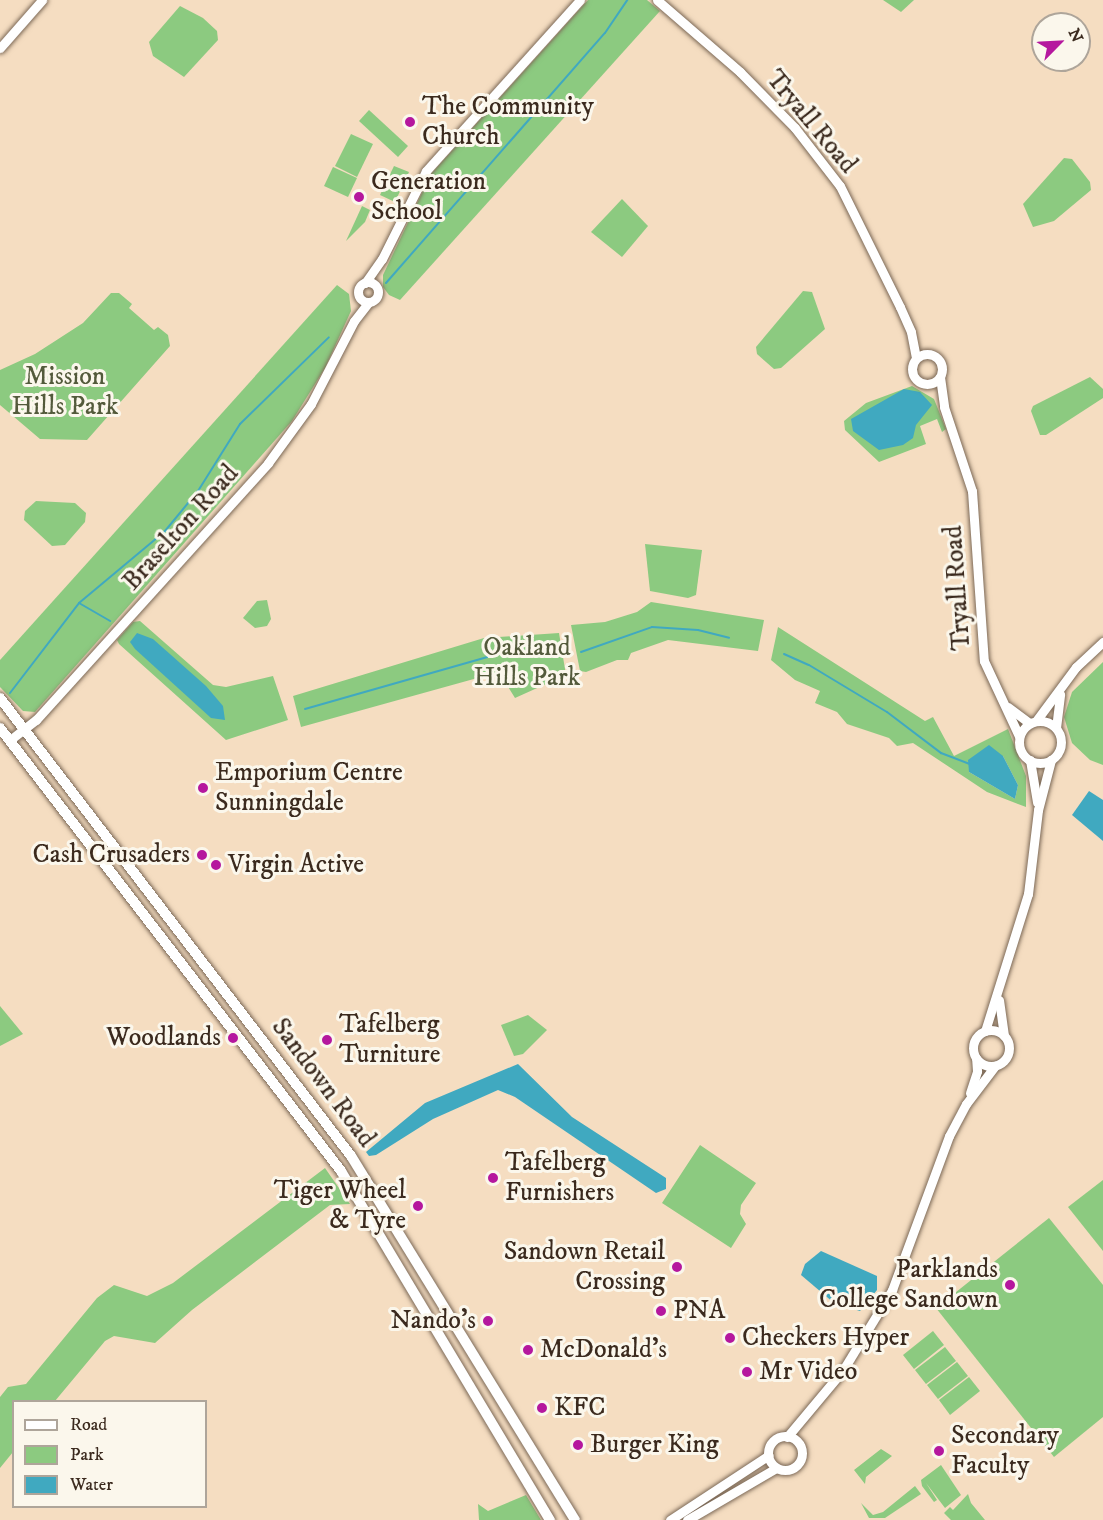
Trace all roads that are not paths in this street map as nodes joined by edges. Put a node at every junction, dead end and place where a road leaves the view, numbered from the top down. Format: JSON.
{"nodes":[{"id":1,"x":42,"y":0,"type":"edge"},
{"id":2,"x":580,"y":0,"type":"edge"},
{"id":3,"x":657,"y":0,"type":"edge"},
{"id":4,"x":0,"y":48,"type":"edge"},
{"id":5,"x":382,"y":259,"type":"junction"},
{"id":6,"x":364,"y":283,"type":"junction"},
{"id":7,"x":376,"y":287,"type":"junction"},
{"id":8,"x":358,"y":296,"type":"junction"},
{"id":9,"x":369,"y":302,"type":"junction"},
{"id":10,"x":354,"y":321,"type":"junction"},
{"id":11,"x":911,"y":332,"type":"junction"},
{"id":12,"x":930,"y":354,"type":"junction"},
{"id":13,"x":916,"y":358,"type":"junction"},
{"id":14,"x":940,"y":377,"type":"junction"},
{"id":15,"x":928,"y":384,"type":"junction"},
{"id":16,"x":944,"y":407,"type":"junction"},
{"id":17,"x":1103,"y":642,"type":"edge"},
{"id":18,"x":1063,"y":686,"type":"junction"},
{"id":19,"x":999,"y":696,"type":"junction"},
{"id":20,"x":0,"y":698,"type":"edge"},
{"id":21,"x":1033,"y":722,"type":"junction"},
{"id":22,"x":0,"y":728,"type":"edge"},
{"id":23,"x":1056,"y":728,"type":"junction"},
{"id":24,"x":26,"y":729,"type":"junction"},
{"id":25,"x":1019,"y":736,"type":"junction"},
{"id":26,"x":10,"y":740,"type":"junction"},
{"id":27,"x":1030,"y":760,"type":"junction"},
{"id":28,"x":1051,"y":760,"type":"junction"},
{"id":29,"x":1038,"y":810,"type":"junction"},
{"id":30,"x":999,"y":986,"type":"junction"},
{"id":31,"x":985,"y":1031,"type":"junction"},
{"id":32,"x":1004,"y":1036,"type":"junction"},
{"id":33,"x":976,"y":1058,"type":"junction"},
{"id":34,"x":995,"y":1066,"type":"junction"},
{"id":35,"x":966,"y":1104,"type":"junction"},
{"id":36,"x":805,"y":1420,"type":"junction"},
{"id":37,"x":787,"y":1437,"type":"junction"},
{"id":38,"x":799,"y":1444,"type":"junction"},
{"id":39,"x":769,"y":1455,"type":"junction"},
{"id":40,"x":776,"y":1468,"type":"junction"},
{"id":41,"x":550,"y":1520,"type":"edge"},
{"id":42,"x":575,"y":1520,"type":"edge"},
{"id":43,"x":670,"y":1520,"type":"edge"},
{"id":44,"x":687,"y":1520,"type":"edge"}],
"edges":[{"from":1,"to":4,"type":"street"},
{"from":2,"to":5,"type":"street"},
{"from":3,"to":11,"type":"street","name":"Tryall Road"},
{"from":5,"to":6,"type":"street"},
{"from":5,"to":7,"type":"street"},
{"from":6,"to":7,"type":"street"},
{"from":6,"to":8,"type":"street"},
{"from":7,"to":9,"type":"street"},
{"from":8,"to":9,"type":"street"},
{"from":8,"to":10,"type":"street","name":"Braselton Road"},
{"from":9,"to":10,"type":"street","name":"Braselton Road"},
{"from":10,"to":24,"type":"street","name":"Braselton Road"},
{"from":11,"to":12,"type":"street","name":"Tryall Road"},
{"from":11,"to":13,"type":"street","name":"Tryall Road"},
{"from":12,"to":13,"type":"street"},
{"from":12,"to":14,"type":"street"},
{"from":13,"to":15,"type":"street"},
{"from":14,"to":15,"type":"street"},
{"from":14,"to":16,"type":"street","name":"Tryall Road"},
{"from":15,"to":16,"type":"street","name":"Tryall Road"},
{"from":16,"to":19,"type":"street","name":"Tryall Road"},
{"from":17,"to":18,"type":"street"},
{"from":18,"to":21,"type":"street"},
{"from":18,"to":23,"type":"street"},
{"from":19,"to":21,"type":"street","name":"Tryall Road"},
{"from":19,"to":25,"type":"street","name":"Tryall Road"},
{"from":20,"to":24,"type":"main road","name":"Sandown Road"},
{"from":21,"to":23,"type":"street"},
{"from":21,"to":25,"type":"street"},
{"from":22,"to":26,"type":"main road","name":"Sandown Road"},
{"from":23,"to":28,"type":"street"},
{"from":24,"to":26,"type":"street","name":"Braselton Road"},
{"from":24,"to":42,"type":"main road","name":"Sandown Road"},
{"from":25,"to":27,"type":"street"},
{"from":26,"to":41,"type":"main road","name":"Sandown Road"},
{"from":27,"to":28,"type":"street"},
{"from":27,"to":29,"type":"street"},
{"from":28,"to":29,"type":"street"},
{"from":29,"to":30,"type":"street"},
{"from":30,"to":31,"type":"street"},
{"from":30,"to":32,"type":"street"},
{"from":31,"to":32,"type":"street"},
{"from":31,"to":33,"type":"street"},
{"from":32,"to":34,"type":"street"},
{"from":33,"to":34,"type":"street"},
{"from":33,"to":35,"type":"street"},
{"from":34,"to":35,"type":"street"},
{"from":35,"to":36,"type":"street"},
{"from":36,"to":37,"type":"street"},
{"from":36,"to":38,"type":"street"},
{"from":37,"to":38,"type":"street"},
{"from":37,"to":39,"type":"street"},
{"from":38,"to":40,"type":"street"},
{"from":39,"to":40,"type":"street"},
{"from":39,"to":43,"type":"street"},
{"from":40,"to":44,"type":"street"}]}
